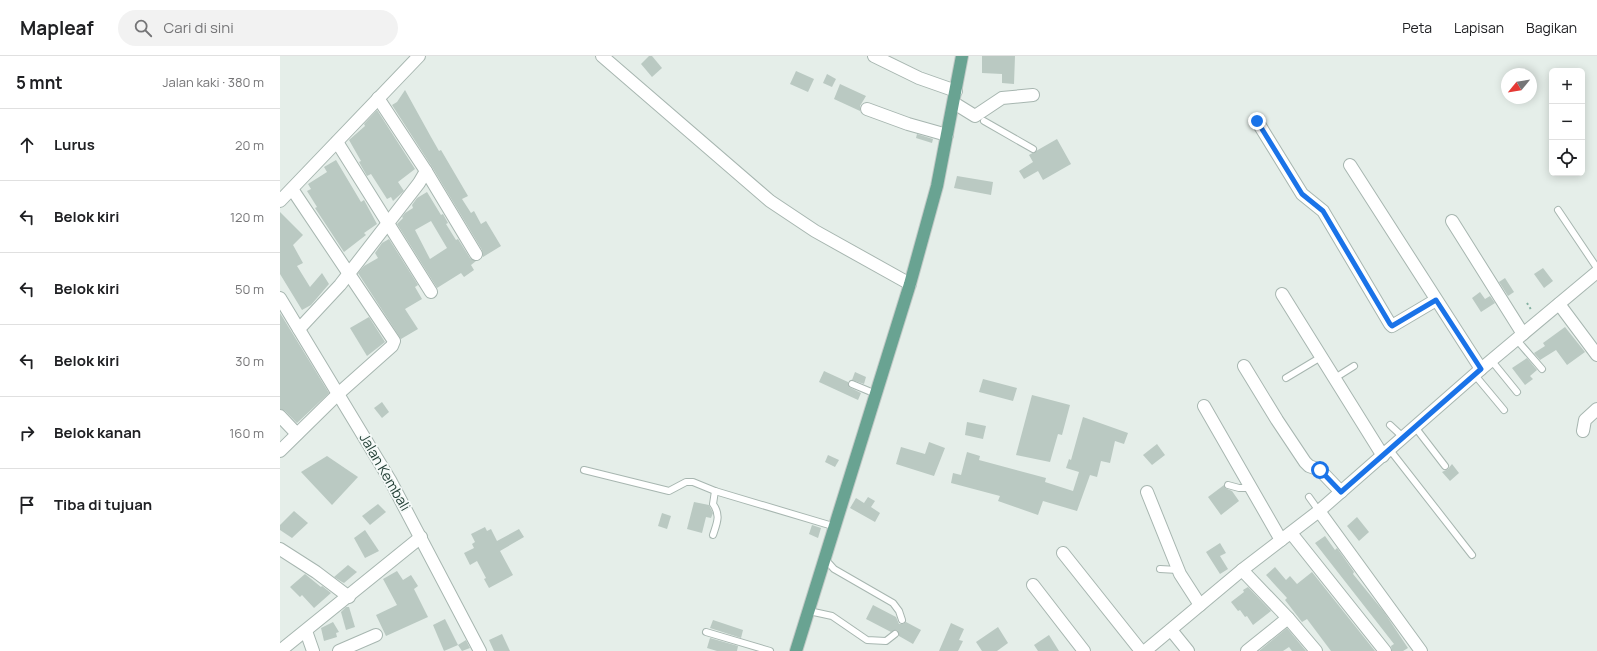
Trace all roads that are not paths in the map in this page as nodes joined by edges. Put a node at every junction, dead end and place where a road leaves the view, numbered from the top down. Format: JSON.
{"nodes":[{"id":1,"x":419,"y":56,"type":"edge"},
{"id":2,"x":602,"y":56,"type":"edge"},
{"id":3,"x":874,"y":56,"type":"edge"},
{"id":4,"x":962,"y":56,"type":"edge"},
{"id":5,"x":956,"y":91,"type":"junction"},
{"id":6,"x":1034,"y":95,"type":"dead end"},
{"id":7,"x":378,"y":98,"type":"junction"},
{"id":8,"x":954,"y":104,"type":"junction"},
{"id":9,"x":867,"y":110,"type":"dead end"},
{"id":10,"x":980,"y":118,"type":"junction"},
{"id":11,"x":1257,"y":121,"type":"dead end"},
{"id":12,"x":947,"y":135,"type":"junction"},
{"id":13,"x":337,"y":142,"type":"junction"},
{"id":14,"x":1032,"y":149,"type":"dead end"},
{"id":15,"x":1350,"y":165,"type":"dead end"},
{"id":16,"x":426,"y":171,"type":"junction"},
{"id":17,"x":292,"y":188,"type":"junction"},
{"id":18,"x":280,"y":200,"type":"edge"},
{"id":19,"x":1558,"y":210,"type":"dead end"},
{"id":20,"x":1452,"y":221,"type":"dead end"},
{"id":21,"x":388,"y":222,"type":"junction"},
{"id":22,"x":476,"y":254,"type":"dead end"},
{"id":23,"x":1597,"y":268,"type":"edge"},
{"id":24,"x":349,"y":272,"type":"junction"},
{"id":25,"x":1597,"y":272,"type":"edge"},
{"id":26,"x":910,"y":284,"type":"junction"},
{"id":27,"x":431,"y":292,"type":"dead end"},
{"id":28,"x":1282,"y":294,"type":"dead end"},
{"id":29,"x":280,"y":298,"type":"edge"},
{"id":30,"x":1436,"y":300,"type":"junction"},
{"id":31,"x":1559,"y":304,"type":"junction"},
{"id":32,"x":299,"y":329,"type":"junction"},
{"id":33,"x":1519,"y":337,"type":"junction"},
{"id":34,"x":1597,"y":355,"type":"edge"},
{"id":35,"x":1321,"y":357,"type":"junction"},
{"id":36,"x":1491,"y":360,"type":"junction"},
{"id":37,"x":1244,"y":366,"type":"dead end"},
{"id":38,"x":1354,"y":366,"type":"dead end"},
{"id":39,"x":1542,"y":369,"type":"dead end"},
{"id":40,"x":1478,"y":371,"type":"junction"},
{"id":41,"x":1286,"y":378,"type":"dead end"},
{"id":42,"x":1334,"y":378,"type":"junction"},
{"id":43,"x":852,"y":384,"type":"dead end"},
{"id":44,"x":1517,"y":392,"type":"dead end"},
{"id":45,"x":338,"y":394,"type":"junction"},
{"id":46,"x":876,"y":394,"type":"junction"},
{"id":47,"x":1204,"y":406,"type":"dead end"},
{"id":48,"x":1597,"y":409,"type":"edge"},
{"id":49,"x":1504,"y":410,"type":"dead end"},
{"id":50,"x":280,"y":416,"type":"edge"},
{"id":51,"x":1390,"y":425,"type":"dead end"},
{"id":52,"x":1415,"y":427,"type":"junction"},
{"id":53,"x":1583,"y":431,"type":"dead end"},
{"id":54,"x":297,"y":434,"type":"junction"},
{"id":55,"x":1404,"y":438,"type":"junction"},
{"id":56,"x":280,"y":452,"type":"edge"},
{"id":57,"x":1387,"y":453,"type":"junction"},
{"id":58,"x":1445,"y":466,"type":"dead end"},
{"id":59,"x":584,"y":470,"type":"dead end"},
{"id":60,"x":1228,"y":484,"type":"dead end"},
{"id":61,"x":1251,"y":488,"type":"junction"},
{"id":62,"x":715,"y":491,"type":"junction"},
{"id":63,"x":1148,"y":492,"type":"dead end"},
{"id":64,"x":1341,"y":492,"type":"junction"},
{"id":65,"x":1309,"y":497,"type":"dead end"},
{"id":66,"x":1319,"y":511,"type":"junction"},
{"id":67,"x":836,"y":528,"type":"junction"},
{"id":68,"x":713,"y":535,"type":"dead end"},
{"id":69,"x":1286,"y":536,"type":"junction"},
{"id":70,"x":422,"y":537,"type":"junction"},
{"id":71,"x":280,"y":549,"type":"edge"},
{"id":72,"x":1063,"y":553,"type":"dead end"},
{"id":73,"x":1472,"y":556,"type":"dead end"},
{"id":74,"x":825,"y":559,"type":"junction"},
{"id":75,"x":1160,"y":569,"type":"dead end"},
{"id":76,"x":1178,"y":570,"type":"junction"},
{"id":77,"x":1242,"y":570,"type":"junction"},
{"id":78,"x":1034,"y":586,"type":"dead end"},
{"id":79,"x":348,"y":597,"type":"junction"},
{"id":80,"x":1200,"y":605,"type":"junction"},
{"id":81,"x":809,"y":611,"type":"junction"},
{"id":82,"x":1288,"y":618,"type":"junction"},
{"id":83,"x":902,"y":620,"type":"dead end"},
{"id":84,"x":1171,"y":630,"type":"junction"},
{"id":85,"x":306,"y":631,"type":"junction"},
{"id":86,"x":706,"y":632,"type":"dead end"},
{"id":87,"x":895,"y":634,"type":"dead end"},
{"id":88,"x":376,"y":635,"type":"dead end"},
{"id":89,"x":1148,"y":650,"type":"edge"},
{"id":90,"x":280,"y":651,"type":"edge"},
{"id":91,"x":313,"y":651,"type":"edge"},
{"id":92,"x":339,"y":651,"type":"edge"},
{"id":93,"x":480,"y":651,"type":"edge"},
{"id":94,"x":770,"y":651,"type":"edge"},
{"id":95,"x":796,"y":651,"type":"edge"},
{"id":96,"x":1084,"y":651,"type":"edge"},
{"id":97,"x":1188,"y":651,"type":"edge"},
{"id":98,"x":1247,"y":651,"type":"edge"},
{"id":99,"x":1316,"y":651,"type":"edge"},
{"id":100,"x":1385,"y":651,"type":"edge"},
{"id":101,"x":1421,"y":651,"type":"edge"}],
"edges":[{"from":1,"to":7,"type":"street"},
{"from":2,"to":26,"type":"street"},
{"from":3,"to":5,"type":"street"},
{"from":4,"to":5,"type":"main road"},
{"from":5,"to":8,"type":"main road"},
{"from":6,"to":10,"type":"street"},
{"from":7,"to":13,"type":"street"},
{"from":7,"to":16,"type":"street"},
{"from":8,"to":10,"type":"street"},
{"from":8,"to":12,"type":"main road"},
{"from":9,"to":12,"type":"street"},
{"from":10,"to":14,"type":"lane"},
{"from":11,"to":30,"type":"street"},
{"from":12,"to":26,"type":"main road"},
{"from":13,"to":17,"type":"street"},
{"from":13,"to":21,"type":"street"},
{"from":15,"to":30,"type":"street"},
{"from":16,"to":21,"type":"street"},
{"from":16,"to":22,"type":"street"},
{"from":17,"to":18,"type":"street"},
{"from":17,"to":24,"type":"street"},
{"from":19,"to":23,"type":"lane"},
{"from":20,"to":33,"type":"street"},
{"from":21,"to":24,"type":"street"},
{"from":21,"to":27,"type":"street"},
{"from":24,"to":32,"type":"street"},
{"from":24,"to":45,"type":"street"},
{"from":25,"to":31,"type":"street"},
{"from":26,"to":46,"type":"main road"},
{"from":28,"to":35,"type":"street"},
{"from":29,"to":32,"type":"street","name":"Jalan Kembali"},
{"from":30,"to":40,"type":"street"},
{"from":31,"to":33,"type":"street"},
{"from":31,"to":34,"type":"street"},
{"from":32,"to":45,"type":"street","name":"Jalan Kembali"},
{"from":33,"to":36,"type":"street"},
{"from":33,"to":39,"type":"lane"},
{"from":35,"to":41,"type":"lane"},
{"from":35,"to":42,"type":"street"},
{"from":36,"to":40,"type":"street"},
{"from":36,"to":44,"type":"lane"},
{"from":37,"to":64,"type":"street"},
{"from":38,"to":42,"type":"lane"},
{"from":40,"to":49,"type":"lane"},
{"from":40,"to":52,"type":"street"},
{"from":42,"to":57,"type":"street"},
{"from":43,"to":46,"type":"lane"},
{"from":45,"to":54,"type":"street"},
{"from":45,"to":70,"type":"street","name":"Jalan Kembali"},
{"from":46,"to":67,"type":"main road"},
{"from":47,"to":61,"type":"street"},
{"from":48,"to":53,"type":"street"},
{"from":50,"to":54,"type":"street"},
{"from":51,"to":55,"type":"lane"},
{"from":52,"to":55,"type":"street"},
{"from":52,"to":58,"type":"lane"},
{"from":54,"to":56,"type":"street"},
{"from":55,"to":57,"type":"street"},
{"from":57,"to":64,"type":"street"},
{"from":57,"to":73,"type":"lane"},
{"from":59,"to":62,"type":"lane"},
{"from":60,"to":61,"type":"lane"},
{"from":61,"to":69,"type":"street"},
{"from":62,"to":67,"type":"lane"},
{"from":62,"to":68,"type":"lane"},
{"from":63,"to":76,"type":"street"},
{"from":64,"to":66,"type":"street"},
{"from":65,"to":66,"type":"lane"},
{"from":66,"to":69,"type":"street"},
{"from":66,"to":101,"type":"street"},
{"from":67,"to":74,"type":"main road"},
{"from":69,"to":77,"type":"street"},
{"from":69,"to":100,"type":"street"},
{"from":70,"to":79,"type":"street"},
{"from":70,"to":93,"type":"street","name":"Jalan Kembali"},
{"from":71,"to":79,"type":"street"},
{"from":72,"to":89,"type":"street"},
{"from":74,"to":81,"type":"main road"},
{"from":74,"to":83,"type":"lane"},
{"from":75,"to":76,"type":"lane"},
{"from":76,"to":80,"type":"street"},
{"from":77,"to":80,"type":"street"},
{"from":77,"to":82,"type":"street"},
{"from":78,"to":96,"type":"street"},
{"from":79,"to":85,"type":"street"},
{"from":80,"to":84,"type":"street"},
{"from":81,"to":87,"type":"lane"},
{"from":81,"to":95,"type":"main road"},
{"from":82,"to":98,"type":"street"},
{"from":82,"to":99,"type":"street"},
{"from":84,"to":89,"type":"street"},
{"from":84,"to":97,"type":"street"},
{"from":85,"to":90,"type":"street"},
{"from":85,"to":91,"type":"street"},
{"from":86,"to":94,"type":"lane"},
{"from":88,"to":92,"type":"street"}]}
